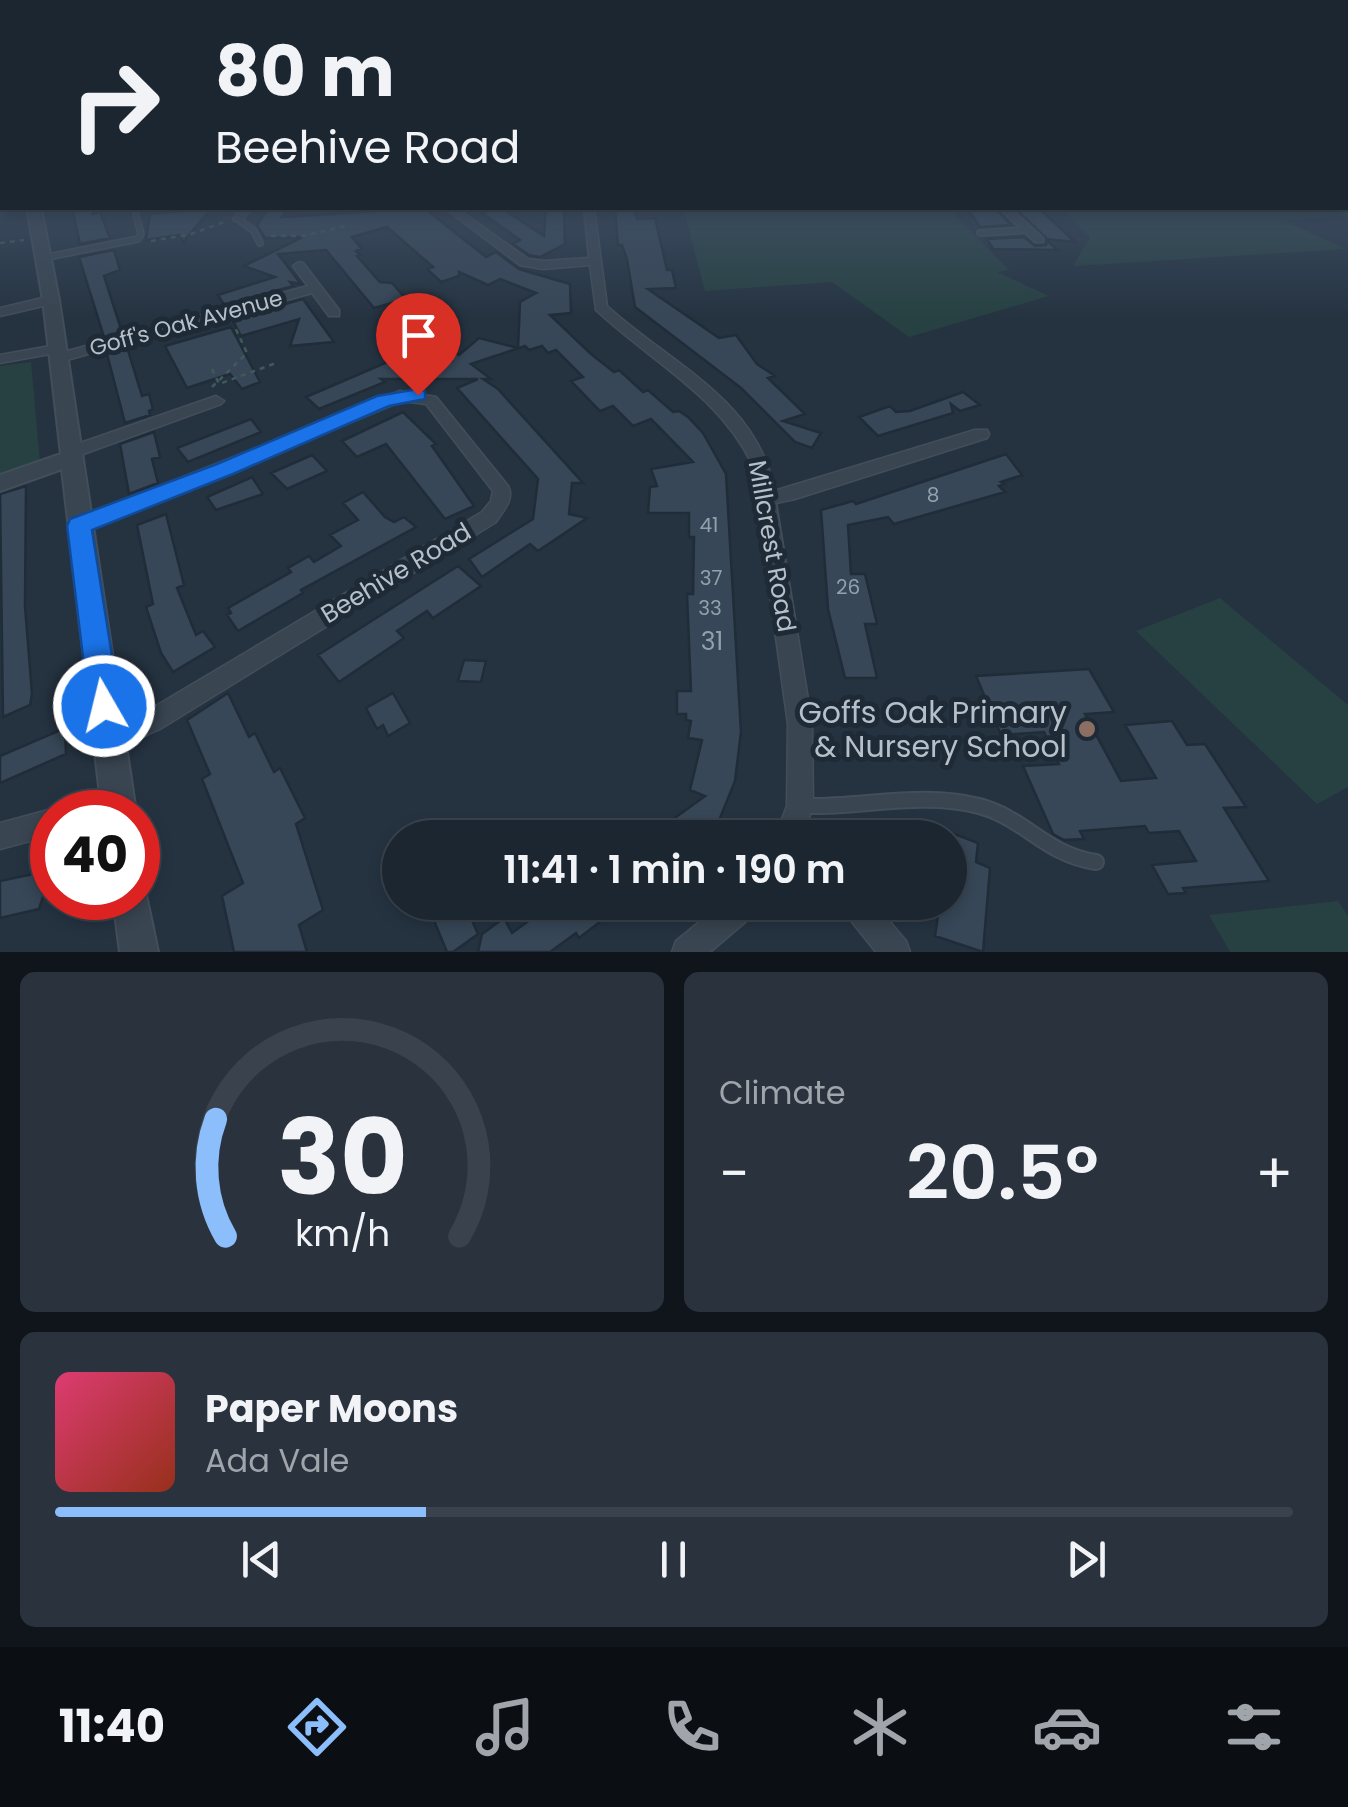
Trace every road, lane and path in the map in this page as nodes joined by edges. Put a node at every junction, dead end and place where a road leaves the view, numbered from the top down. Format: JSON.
{"nodes":[{"id":1,"x":37,"y":228,"type":"edge"},
{"id":2,"x":140,"y":228,"type":"edge"},
{"id":3,"x":208,"y":228,"type":"edge"},
{"id":4,"x":252,"y":228,"type":"edge"},
{"id":5,"x":335,"y":228,"type":"edge"},
{"id":6,"x":478,"y":228,"type":"edge"},
{"id":7,"x":591,"y":228,"type":"edge"},
{"id":8,"x":1028,"y":230,"type":"joint"},
{"id":9,"x":980,"y":233,"type":"dead end"},
{"id":10,"x":38,"y":239,"type":"junction"},
{"id":11,"x":258,"y":240,"type":"joint"},
{"id":12,"x":1039,"y":240,"type":"dead end"},
{"id":13,"x":0,"y":243,"type":"edge"},
{"id":14,"x":138,"y":243,"type":"dead end"},
{"id":15,"x":43,"y":258,"type":"junction"},
{"id":16,"x":594,"y":261,"type":"junction"},
{"id":17,"x":299,"y":266,"type":"dead end"},
{"id":18,"x":315,"y":288,"type":"junction"},
{"id":19,"x":50,"y":300,"type":"junction"},
{"id":20,"x":0,"y":312,"type":"edge"},
{"id":21,"x":227,"y":312,"type":"junction"},
{"id":22,"x":334,"y":314,"type":"dead end"},
{"id":23,"x":57,"y":353,"type":"junction"},
{"id":24,"x":0,"y":360,"type":"edge"},
{"id":25,"x":276,"y":363,"type":"dead end"},
{"id":26,"x":212,"y":369,"type":"dead end"},
{"id":27,"x":213,"y":391,"type":"junction"},
{"id":28,"x":981,"y":434,"type":"dead end"},
{"id":29,"x":69,"y":456,"type":"junction"},
{"id":30,"x":0,"y":484,"type":"edge"},
{"id":31,"x":768,"y":498,"type":"junction"},
{"id":32,"x":79,"y":526,"type":"junction"},
{"id":33,"x":109,"y":742,"type":"junction"},
{"id":34,"x":116,"y":790,"type":"edge"},
{"id":35,"x":800,"y":806,"type":"junction"},
{"id":36,"x":795,"y":820,"type":"edge"},
{"id":37,"x":30,"y":828,"type":"edge"},
{"id":38,"x":0,"y":836,"type":"edge"},
{"id":39,"x":1096,"y":862,"type":"dead end"},
{"id":40,"x":134,"y":920,"type":"edge"},
{"id":41,"x":725,"y":920,"type":"edge"},
{"id":42,"x":869,"y":920,"type":"edge"},
{"id":43,"x":139,"y":952,"type":"edge"},
{"id":44,"x":687,"y":952,"type":"edge"},
{"id":45,"x":895,"y":952,"type":"edge"}],
"edges":[{"from":1,"to":10,"type":"street"},
{"from":2,"to":15,"type":"lane"},
{"from":3,"to":14,"type":"path"},
{"from":4,"to":11,"type":"lane"},
{"from":5,"to":11,"type":"path"},
{"from":6,"to":16,"type":"street"},
{"from":7,"to":16,"type":"street","name":"Millcrest Road"},
{"from":8,"to":9,"type":"lane"},
{"from":8,"to":12,"type":"street"},
{"from":10,"to":13,"type":"path"},
{"from":10,"to":15,"type":"street"},
{"from":15,"to":19,"type":"street"},
{"from":16,"to":31,"type":"street","name":"Millcrest Road"},
{"from":17,"to":18,"type":"street","name":"Goff's Oak Avenue"},
{"from":18,"to":21,"type":"street","name":"Goff's Oak Avenue"},
{"from":18,"to":22,"type":"street","name":"Goff's Oak Avenue"},
{"from":19,"to":20,"type":"street"},
{"from":19,"to":23,"type":"street"},
{"from":21,"to":23,"type":"street","name":"Goff's Oak Avenue"},
{"from":21,"to":27,"type":"path"},
{"from":23,"to":24,"type":"street","name":"Goff's Oak Avenue"},
{"from":23,"to":29,"type":"street"},
{"from":25,"to":27,"type":"path"},
{"from":26,"to":27,"type":"path"},
{"from":27,"to":29,"type":"street"},
{"from":28,"to":31,"type":"street"},
{"from":29,"to":30,"type":"street"},
{"from":29,"to":32,"type":"street"},
{"from":31,"to":35,"type":"street","name":"Millcrest Road"},
{"from":32,"to":33,"type":"street"},
{"from":32,"to":33,"type":"street","name":"Beehive Road"},
{"from":33,"to":34,"type":"street"},
{"from":35,"to":36,"type":"street","name":"Millcrest Road"},
{"from":35,"to":39,"type":"lane"},
{"from":37,"to":38,"type":"street"},
{"from":40,"to":43,"type":"street"},
{"from":41,"to":44,"type":"street"},
{"from":42,"to":45,"type":"street"}]}
